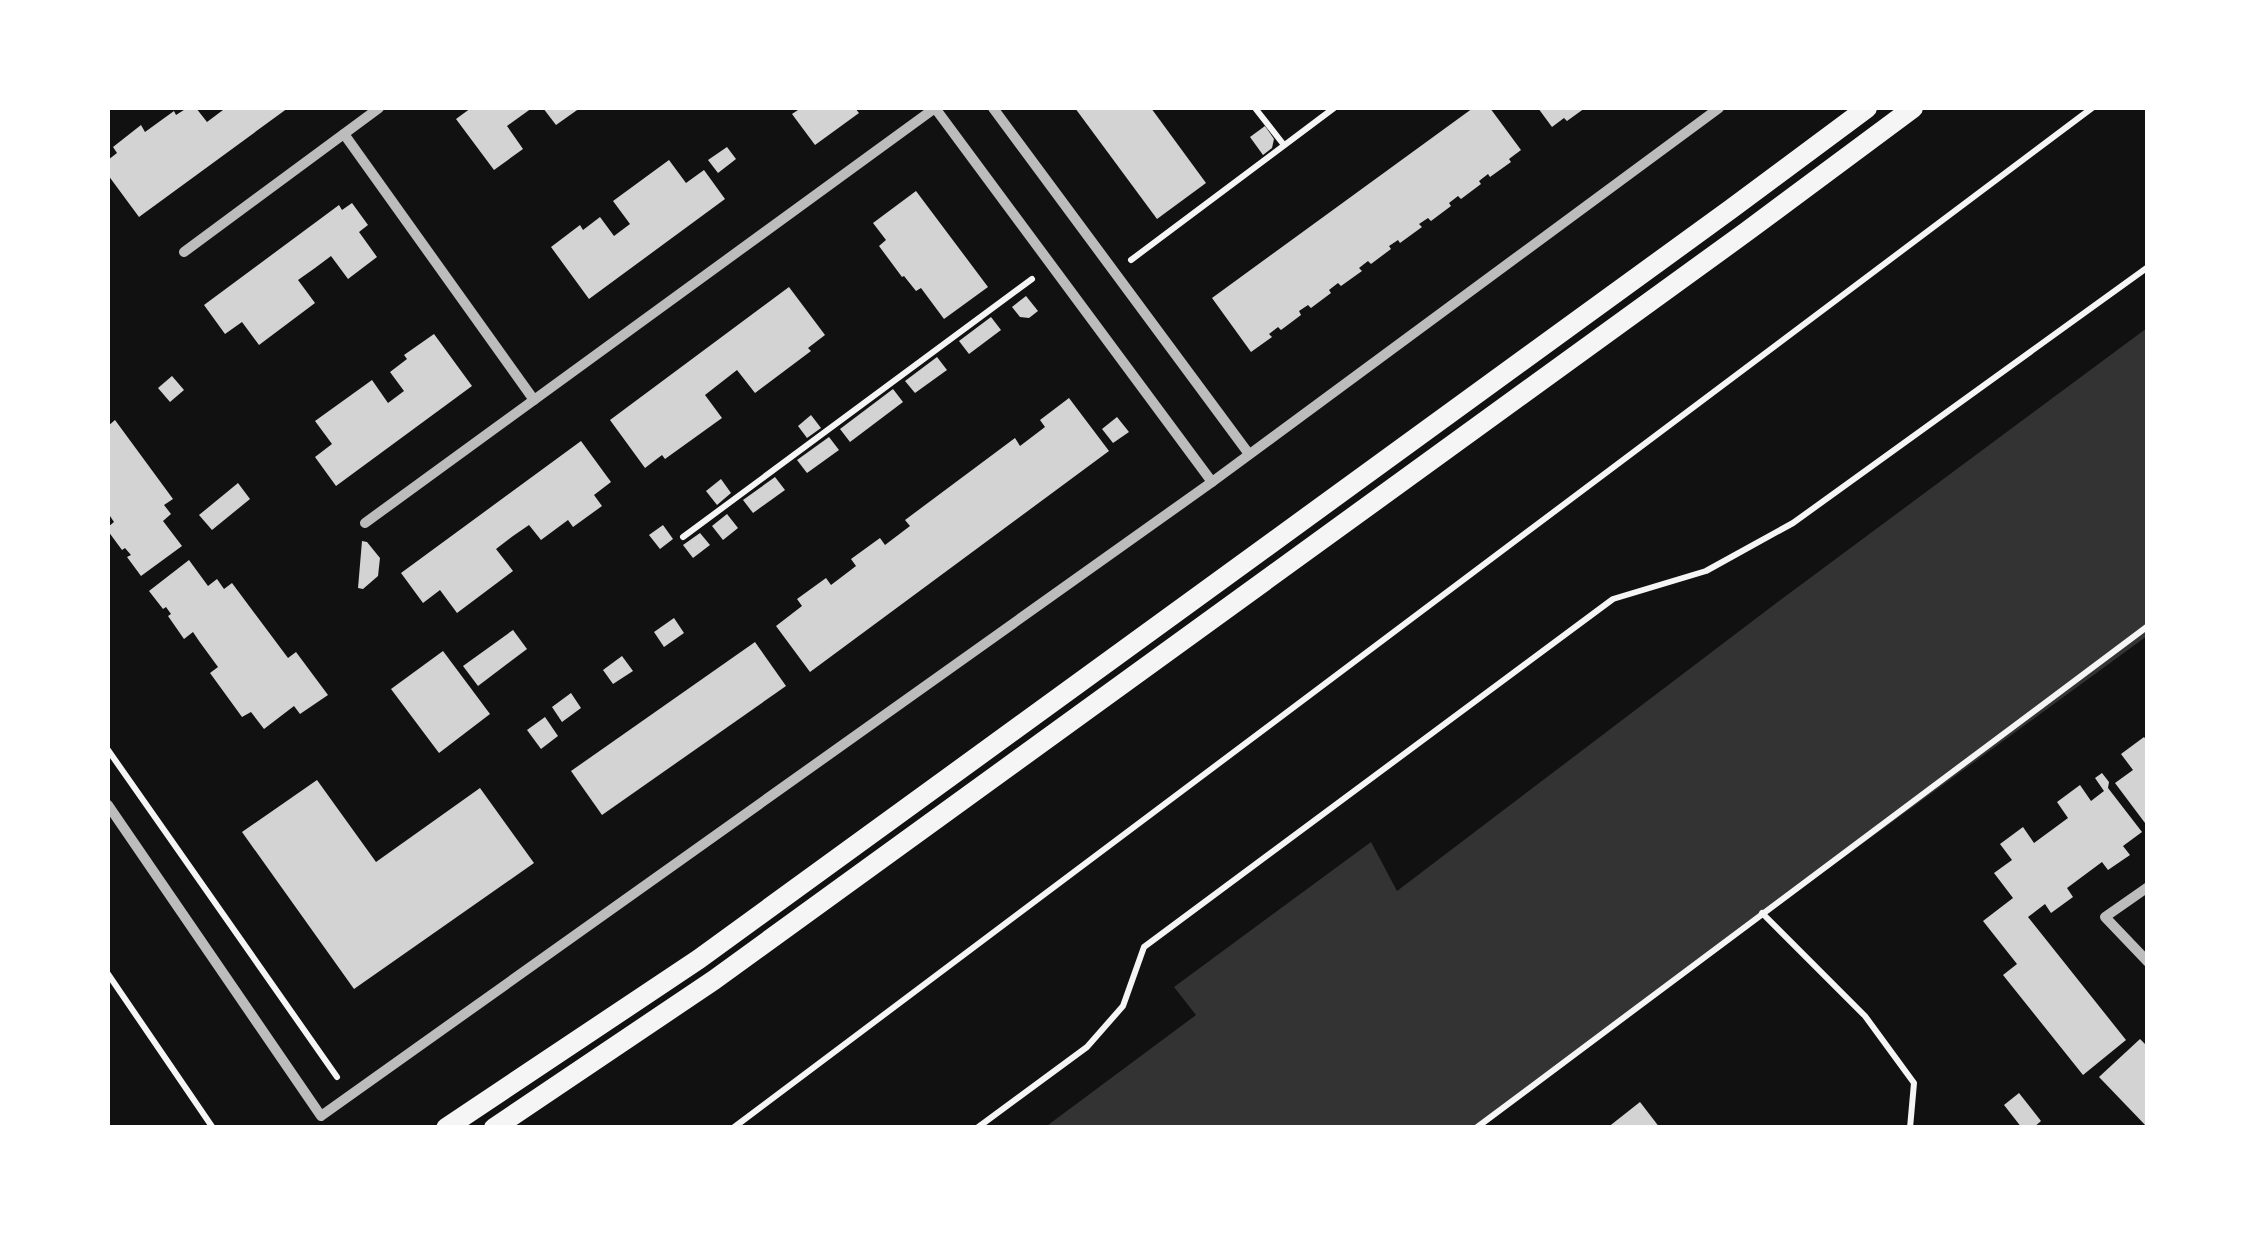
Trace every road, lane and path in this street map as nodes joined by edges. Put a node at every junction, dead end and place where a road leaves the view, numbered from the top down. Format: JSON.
{"nodes":[{"id":1,"x":379,"y":108,"type":"edge"},
{"id":2,"x":935,"y":108,"type":"edge"},
{"id":3,"x":993,"y":108,"type":"edge"},
{"id":4,"x":1255,"y":108,"type":"edge"},
{"id":5,"x":1334,"y":108,"type":"edge"},
{"id":6,"x":1719,"y":108,"type":"edge"},
{"id":7,"x":1867,"y":108,"type":"edge"},
{"id":8,"x":1912,"y":108,"type":"edge"},
{"id":9,"x":2092,"y":108,"type":"edge"},
{"id":10,"x":344,"y":134,"type":"junction"},
{"id":11,"x":1284,"y":146,"type":"junction"},
{"id":12,"x":184,"y":252,"type":"dead end"},
{"id":13,"x":1051,"y":265,"type":"junction"},
{"id":14,"x":2148,"y":268,"type":"edge"},
{"id":15,"x":1114,"y":272,"type":"junction"},
{"id":16,"x":534,"y":400,"type":"junction"},
{"id":17,"x":1249,"y":454,"type":"junction"},
{"id":18,"x":1212,"y":482,"type":"junction"},
{"id":19,"x":365,"y":522,"type":"dead end"},
{"id":20,"x":683,"y":536,"type":"dead end"},
{"id":21,"x":2148,"y":626,"type":"edge"},
{"id":22,"x":108,"y":750,"type":"edge"},
{"id":23,"x":108,"y":805,"type":"edge"},
{"id":24,"x":2148,"y":886,"type":"edge"},
{"id":25,"x":1762,"y":913,"type":"junction"},
{"id":26,"x":2148,"y":962,"type":"edge"},
{"id":27,"x":108,"y":974,"type":"edge"},
{"id":28,"x":349,"y":1094,"type":"junction"},
{"id":29,"x":213,"y":1128,"type":"edge"},
{"id":30,"x":446,"y":1128,"type":"edge"},
{"id":31,"x":494,"y":1128,"type":"edge"},
{"id":32,"x":733,"y":1128,"type":"edge"},
{"id":33,"x":977,"y":1128,"type":"edge"},
{"id":34,"x":1476,"y":1128,"type":"edge"},
{"id":35,"x":1910,"y":1128,"type":"edge"}],
"edges":[{"from":1,"to":10,"type":"street"},
{"from":2,"to":13,"type":"street"},
{"from":2,"to":16,"type":"street"},
{"from":3,"to":15,"type":"street"},
{"from":4,"to":11,"type":"path"},
{"from":5,"to":11,"type":"path"},
{"from":6,"to":17,"type":"street"},
{"from":7,"to":30,"type":"main road"},
{"from":8,"to":31,"type":"main road"},
{"from":9,"to":32,"type":"path"},
{"from":10,"to":12,"type":"street"},
{"from":10,"to":16,"type":"street"},
{"from":11,"to":15,"type":"path"},
{"from":13,"to":18,"type":"street"},
{"from":13,"to":20,"type":"path"},
{"from":14,"to":33,"type":"path"},
{"from":15,"to":17,"type":"street"},
{"from":16,"to":19,"type":"street"},
{"from":17,"to":18,"type":"street"},
{"from":18,"to":28,"type":"street"},
{"from":21,"to":25,"type":"path"},
{"from":22,"to":28,"type":"path"},
{"from":23,"to":28,"type":"street"},
{"from":24,"to":26,"type":"street"},
{"from":25,"to":34,"type":"path"},
{"from":25,"to":35,"type":"path"},
{"from":27,"to":29,"type":"path"}]}
